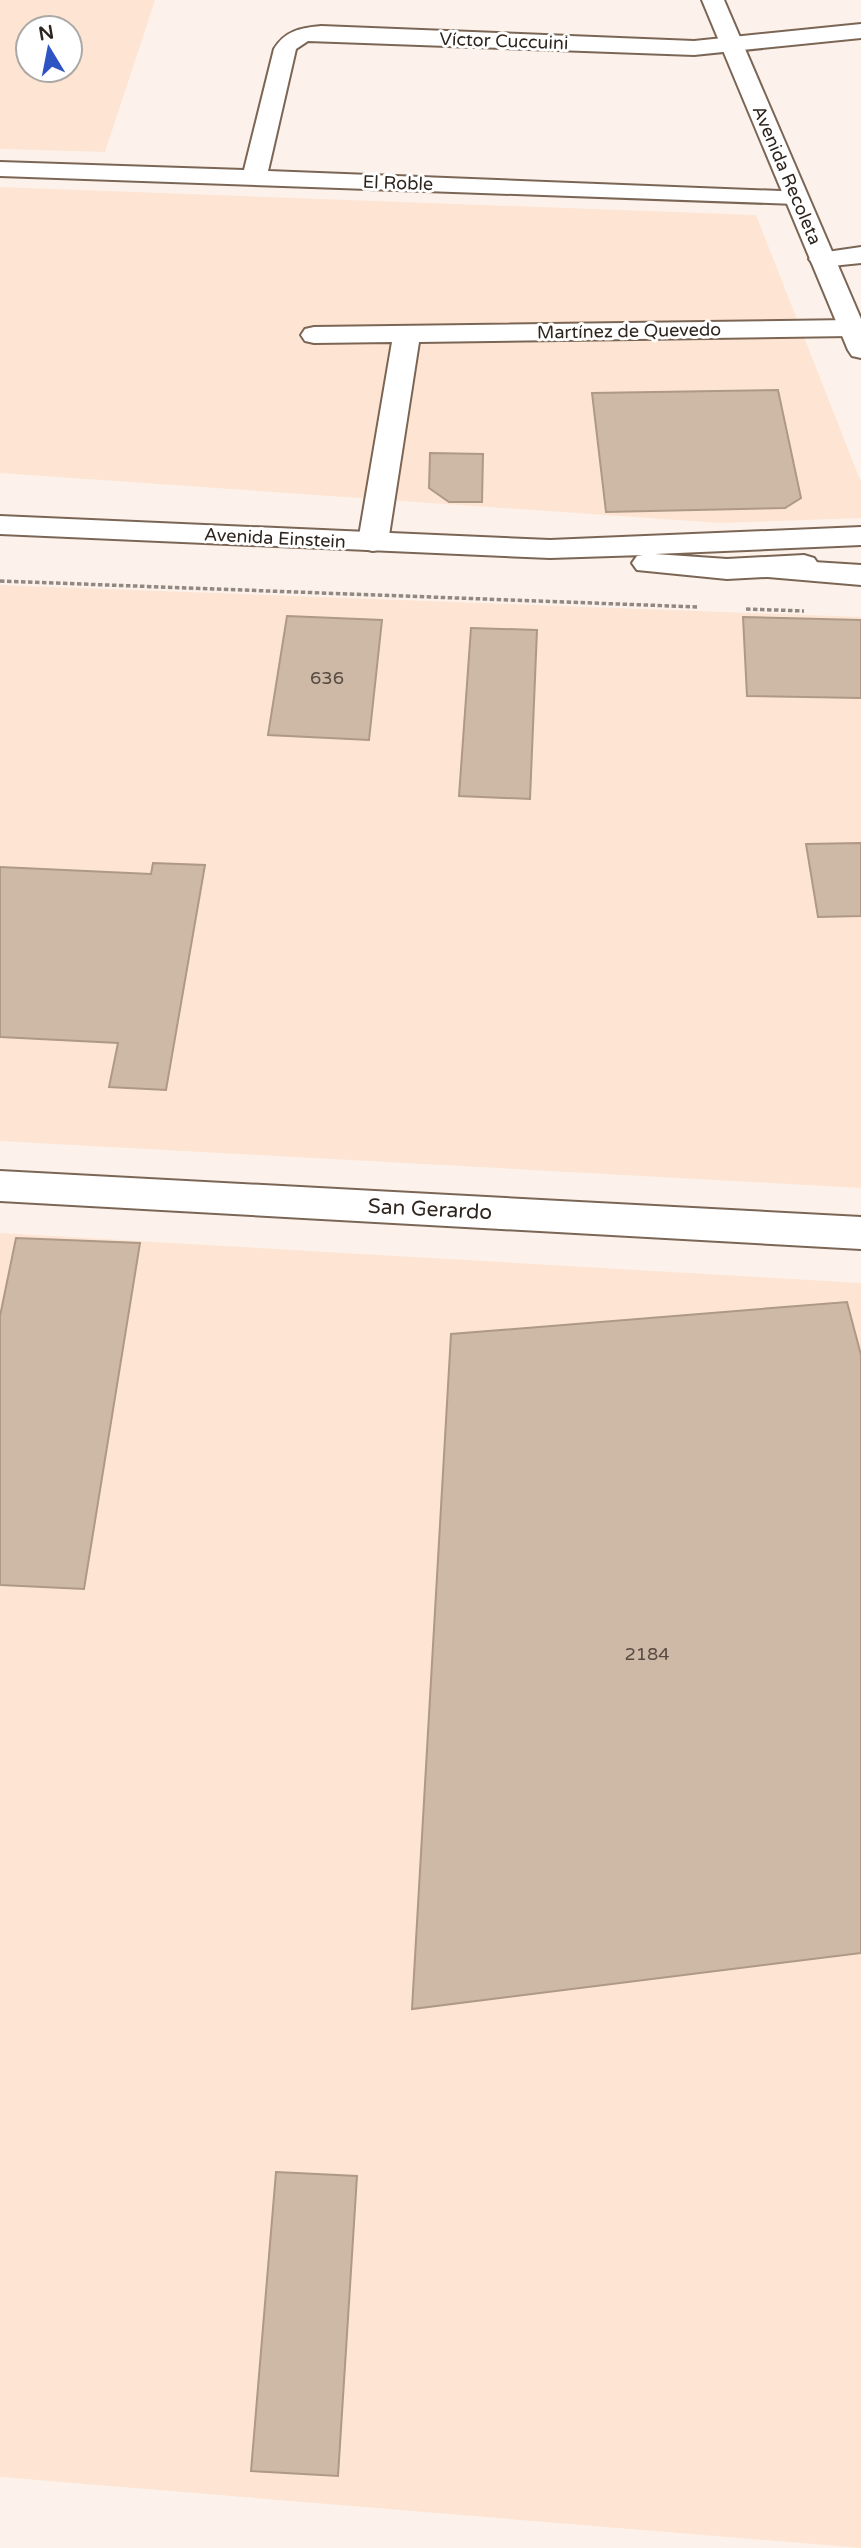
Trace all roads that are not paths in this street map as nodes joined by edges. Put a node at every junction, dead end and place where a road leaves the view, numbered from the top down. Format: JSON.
{"nodes":[{"id":1,"x":713,"y":0,"type":"edge"},
{"id":2,"x":861,"y":31,"type":"edge"},
{"id":3,"x":732,"y":45,"type":"junction"},
{"id":4,"x":0,"y":169,"type":"edge"},
{"id":5,"x":254,"y":178,"type":"junction"},
{"id":6,"x":796,"y":197,"type":"junction"},
{"id":7,"x":861,"y":255,"type":"edge"},
{"id":8,"x":822,"y":259,"type":"junction"},
{"id":9,"x":407,"y":334,"type":"junction"},
{"id":10,"x":314,"y":335,"type":"dead end"},
{"id":11,"x":856,"y":339,"type":"edge"},
{"id":12,"x":0,"y":525,"type":"edge"},
{"id":13,"x":861,"y":536,"type":"edge"},
{"id":14,"x":373,"y":542,"type":"junction"},
{"id":15,"x":550,"y":549,"type":"junction"},
{"id":16,"x":861,"y":556,"type":"edge"},
{"id":17,"x":766,"y":569,"type":"junction"},
{"id":18,"x":861,"y":575,"type":"edge"},
{"id":19,"x":0,"y":1186,"type":"edge"},
{"id":20,"x":861,"y":1233,"type":"edge"}],
"edges":[{"from":1,"to":3,"type":"street","name":"Avenida Recoleta"},
{"from":2,"to":3,"type":"street","name":"Víctor Cuccuini"},
{"from":3,"to":5,"type":"street","name":"Víctor Cuccuini"},
{"from":3,"to":6,"type":"street","name":"Avenida Recoleta"},
{"from":4,"to":5,"type":"street","name":"El Roble"},
{"from":5,"to":6,"type":"street","name":"El Roble"},
{"from":6,"to":8,"type":"street","name":"Avenida Recoleta"},
{"from":7,"to":8,"type":"street"},
{"from":8,"to":11,"type":"street","name":"Avenida Recoleta"},
{"from":9,"to":10,"type":"street","name":"Martínez de Quevedo"},
{"from":9,"to":11,"type":"street","name":"Martínez de Quevedo"},
{"from":9,"to":14,"type":"street"},
{"from":12,"to":14,"type":"street","name":"Avenida Einstein"},
{"from":13,"to":15,"type":"street","name":"Avenida Einstein"},
{"from":14,"to":15,"type":"street","name":"Avenida Einstein"},
{"from":15,"to":17,"type":"street","name":"Avenida Einstein"},
{"from":16,"to":17,"type":"street","name":"Avenida Einstein"},
{"from":17,"to":18,"type":"street"},
{"from":19,"to":20,"type":"street","name":"San Gerardo"}]}
